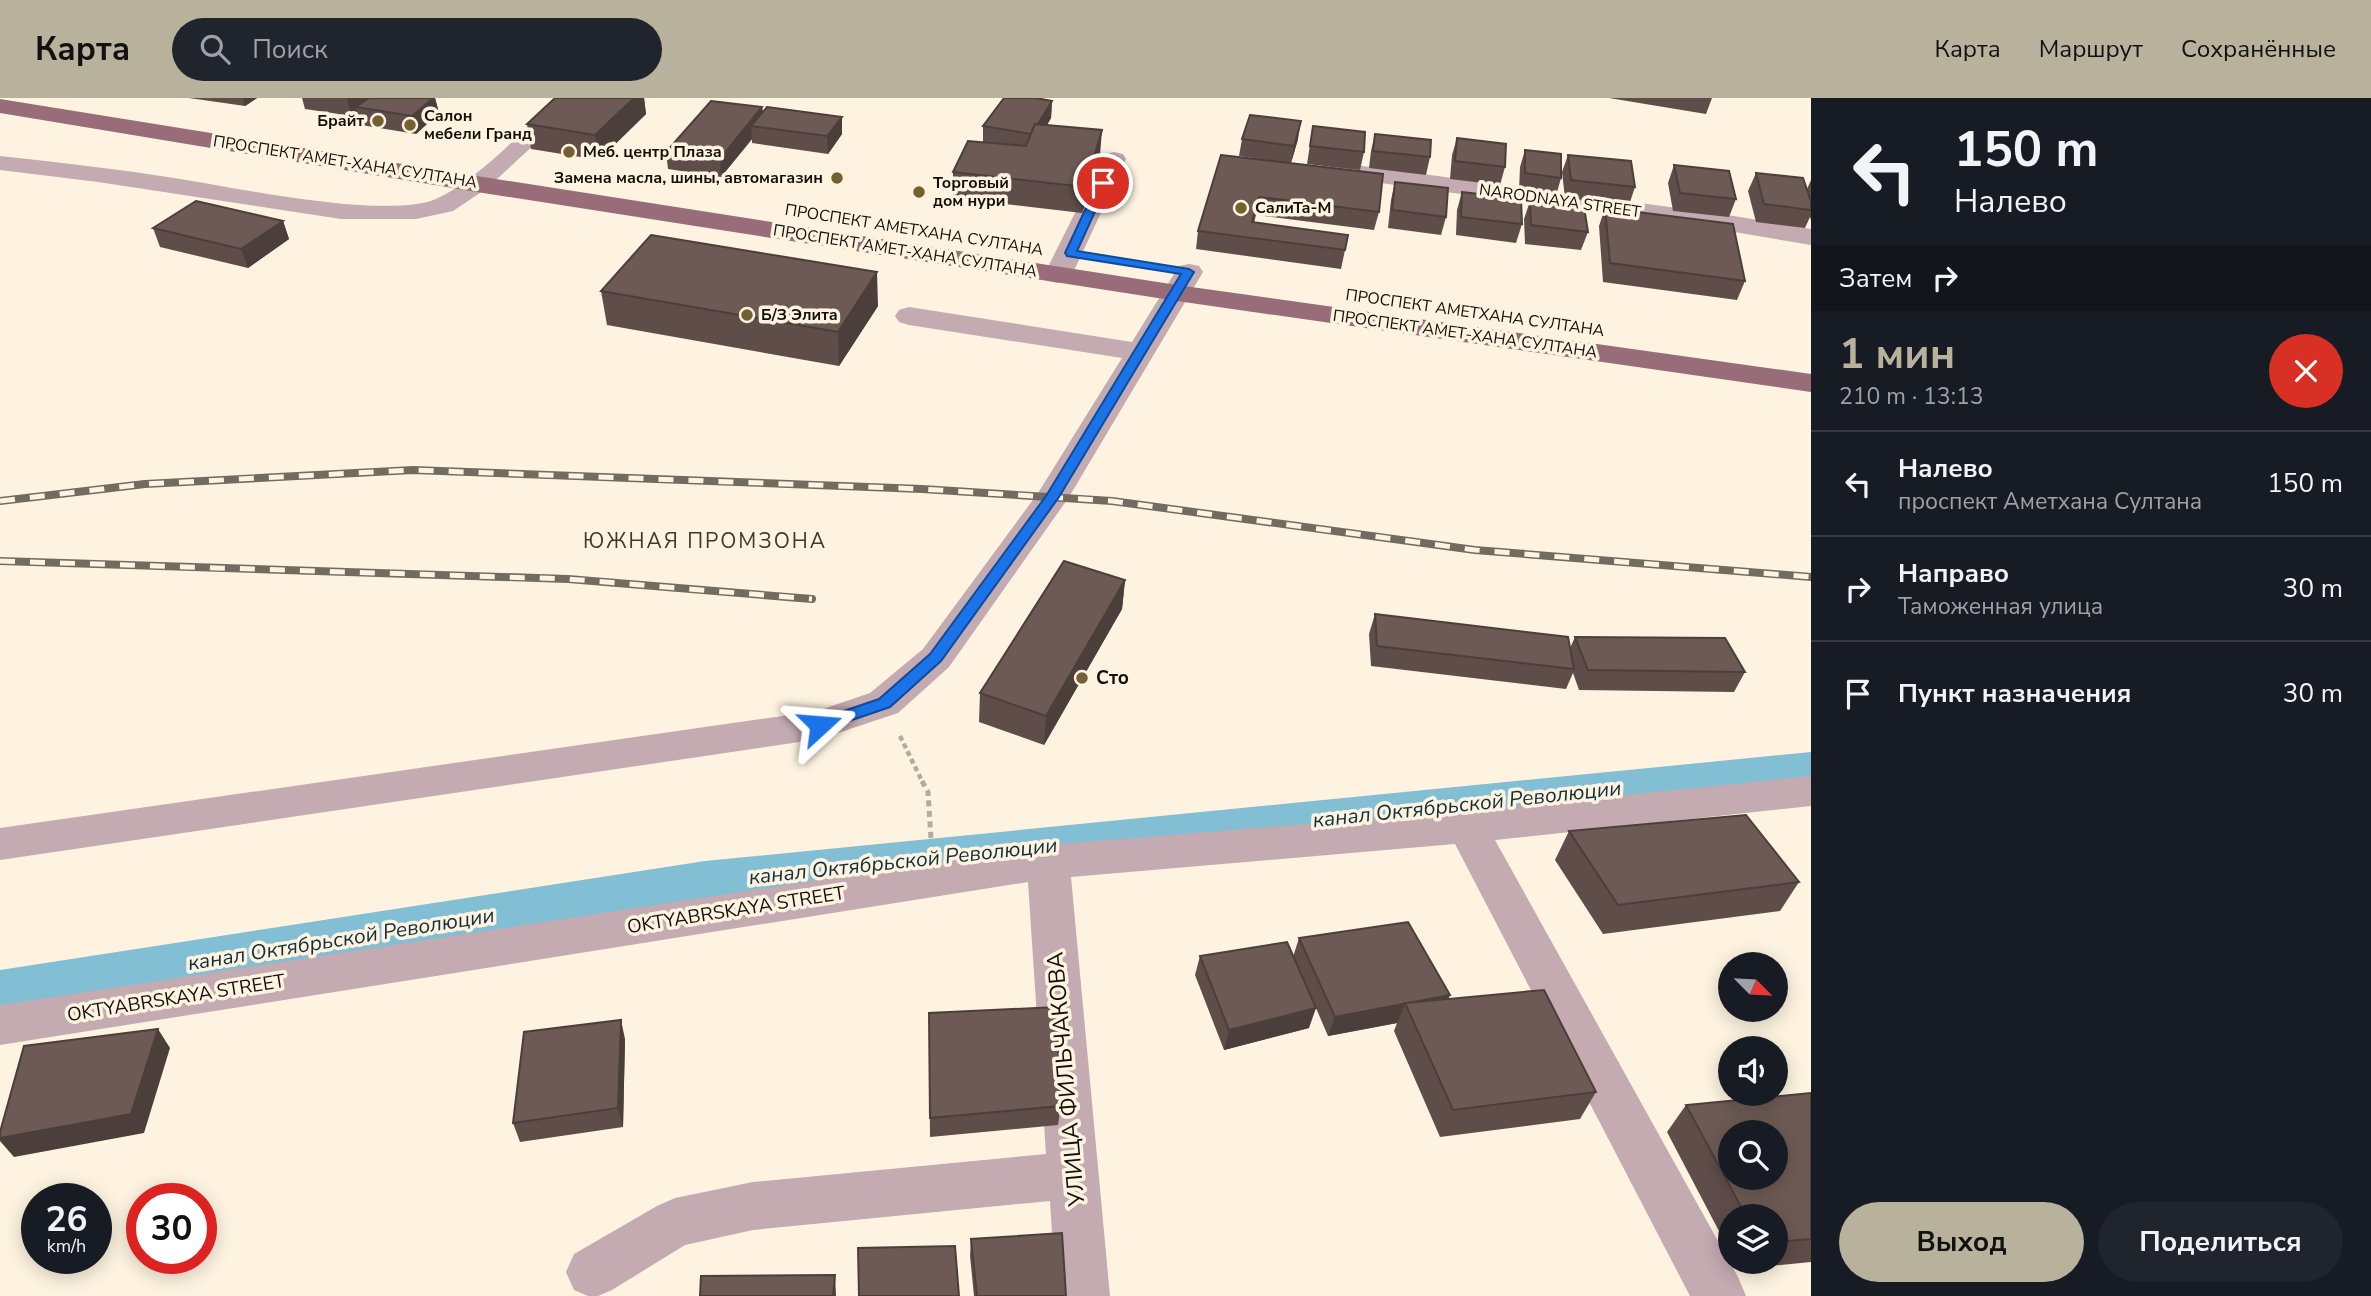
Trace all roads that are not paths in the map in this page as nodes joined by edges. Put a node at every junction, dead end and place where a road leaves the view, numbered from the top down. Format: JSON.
{"nodes":[{"id":1,"x":59,"y":98,"type":"edge"},
{"id":2,"x":573,"y":98,"type":"edge"},
{"id":3,"x":0,"y":106,"type":"edge"},
{"id":4,"x":1114,"y":159,"type":"dead end"},
{"id":5,"x":0,"y":163,"type":"edge"},
{"id":6,"x":1310,"y":167,"type":"edge"},
{"id":7,"x":486,"y":175,"type":"junction"},
{"id":8,"x":1811,"y":237,"type":"edge"},
{"id":9,"x":1064,"y":264,"type":"junction"},
{"id":10,"x":1183,"y":283,"type":"junction"},
{"id":11,"x":909,"y":316,"type":"dead end"},
{"id":12,"x":1142,"y":352,"type":"junction"},
{"id":13,"x":1811,"y":361,"type":"edge"},
{"id":14,"x":1811,"y":383,"type":"edge"},
{"id":15,"x":1811,"y":791,"type":"edge"},
{"id":16,"x":1467,"y":827,"type":"junction"},
{"id":17,"x":0,"y":844,"type":"edge"},
{"id":18,"x":1048,"y":862,"type":"junction"},
{"id":19,"x":0,"y":1025,"type":"edge"},
{"id":20,"x":1074,"y":1175,"type":"junction"},
{"id":21,"x":593,"y":1272,"type":"dead end"},
{"id":22,"x":1083,"y":1296,"type":"edge"},
{"id":23,"x":1719,"y":1296,"type":"edge"}],
"edges":[{"from":1,"to":7,"type":"main road"},
{"from":2,"to":7,"type":"street"},
{"from":3,"to":7,"type":"main road","name":"ПРОСПЕКТ АМЕТ-ХАНА СУЛТАНА"},
{"from":4,"to":9,"type":"street"},
{"from":5,"to":7,"type":"street"},
{"from":6,"to":8,"type":"street","name":"NARODNAYA STREET"},
{"from":7,"to":9,"type":"main road","name":"ПРОСПЕКТ АМЕТ-ХАНА СУЛТАНА"},
{"from":9,"to":10,"type":"main road","name":"ПРОСПЕКТ АМЕТ-ХАНА СУЛТАНА"},
{"from":10,"to":12,"type":"street"},
{"from":10,"to":13,"type":"main road","name":"ПРОСПЕКТ АМЕТХАНА СУЛТАНА"},
{"from":10,"to":14,"type":"main road","name":"ПРОСПЕКТ АМЕТ-ХАНА СУЛТАНА"},
{"from":11,"to":12,"type":"street"},
{"from":12,"to":17,"type":"street"},
{"from":15,"to":16,"type":"street","name":"OKTYABRSKAYA STREET"},
{"from":16,"to":18,"type":"street","name":"OKTYABRSKAYA STREET"},
{"from":16,"to":23,"type":"street"},
{"from":18,"to":19,"type":"street","name":"OKTYABRSKAYA STREET"},
{"from":18,"to":20,"type":"street","name":"УЛИЦА ФИЛЬЧАКОВА"},
{"from":20,"to":21,"type":"street"},
{"from":20,"to":22,"type":"street","name":"УЛИЦА ФИЛЬЧАКОВА"}]}
